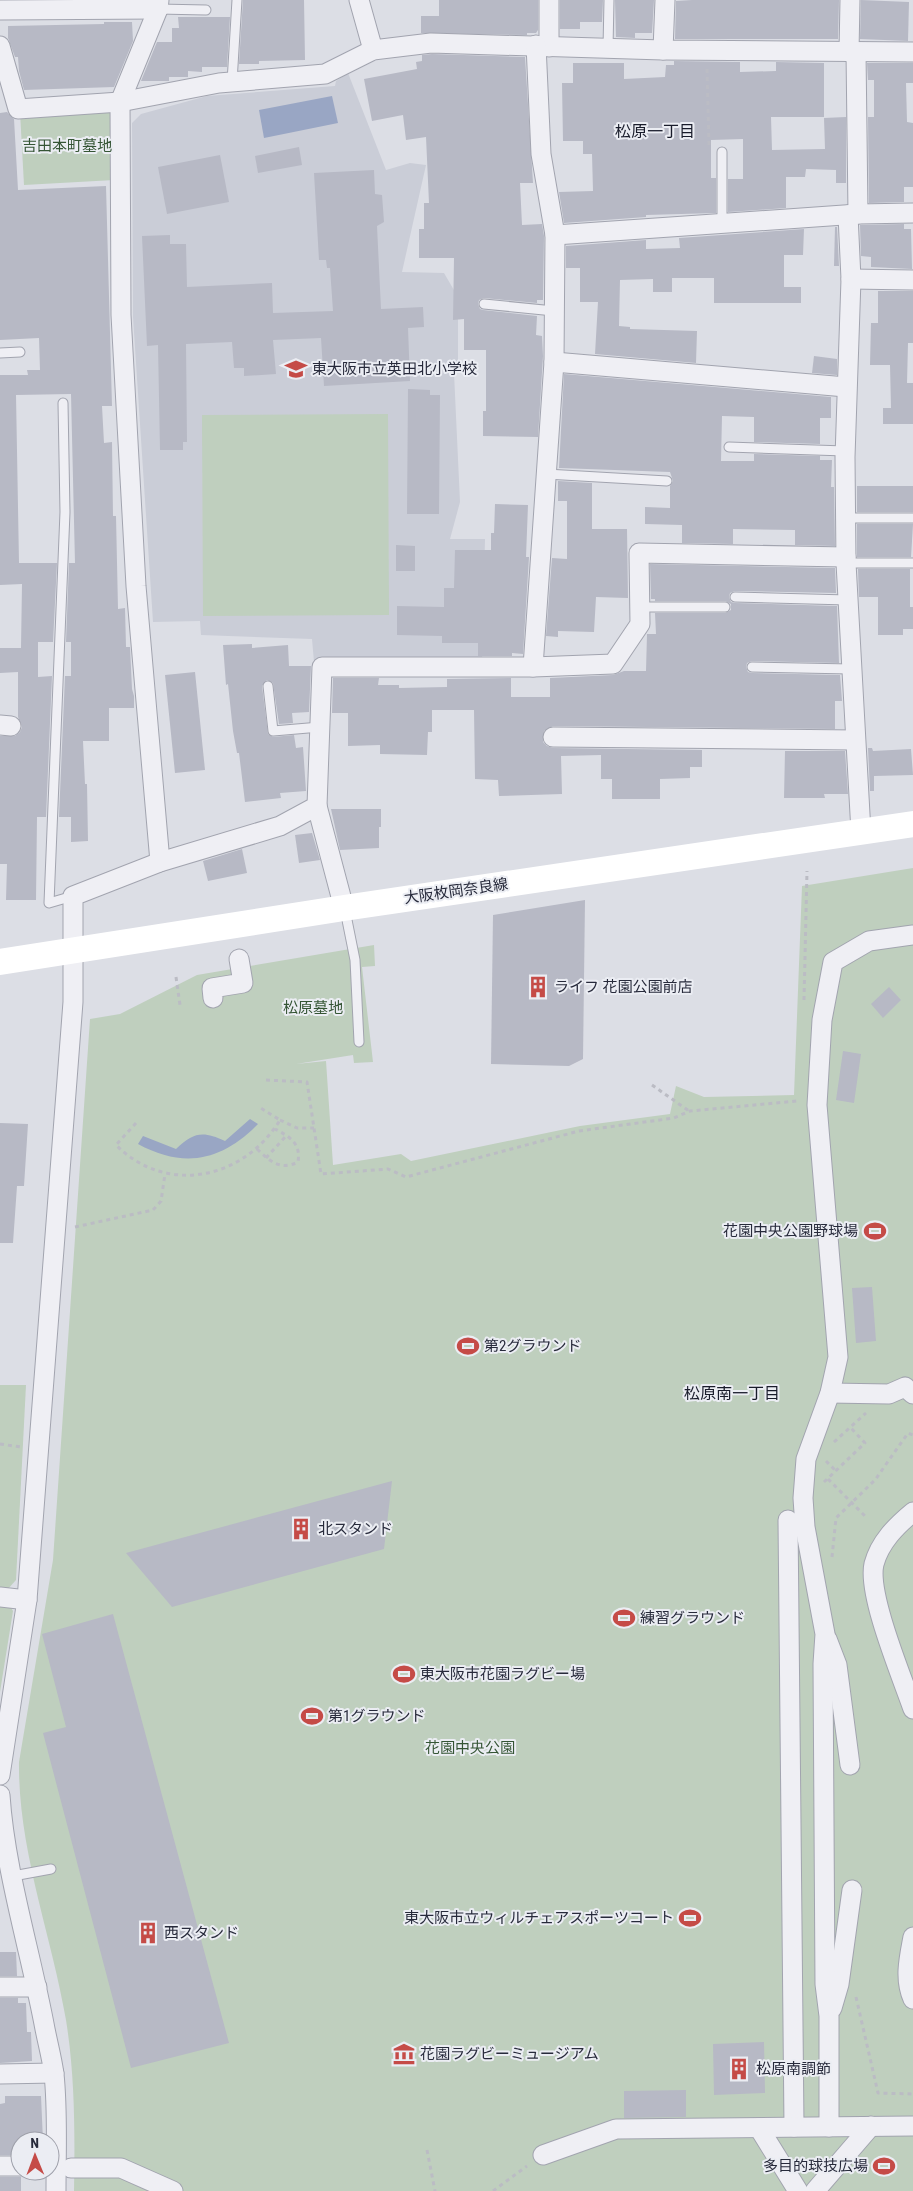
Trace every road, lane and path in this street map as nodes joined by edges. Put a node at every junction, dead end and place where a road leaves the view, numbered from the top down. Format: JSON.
{"nodes":[{"id":1,"x":237,"y":0,"type":"edge"},
{"id":2,"x":360,"y":0,"type":"edge"},
{"id":3,"x":549,"y":0,"type":"edge"},
{"id":4,"x":610,"y":0,"type":"edge"},
{"id":5,"x":665,"y":0,"type":"edge"},
{"id":6,"x":850,"y":0,"type":"edge"},
{"id":7,"x":158,"y":4,"type":"edge"},
{"id":8,"x":24,"y":5,"type":"edge"},
{"id":9,"x":0,"y":10,"type":"edge"},
{"id":10,"x":206,"y":10,"type":"dead end"},
{"id":11,"x":0,"y":46,"type":"edge"},
{"id":12,"x":543,"y":46,"type":"junction"},
{"id":13,"x":608,"y":48,"type":"junction"},
{"id":14,"x":373,"y":50,"type":"junction"},
{"id":15,"x":663,"y":50,"type":"junction"},
{"id":16,"x":706,"y":50,"type":"junction"},
{"id":17,"x":853,"y":52,"type":"junction"},
{"id":18,"x":913,"y":52,"type":"edge"},
{"id":19,"x":232,"y":82,"type":"junction"},
{"id":20,"x":120,"y":102,"type":"junction"},
{"id":21,"x":722,"y":152,"type":"joint"},
{"id":22,"x":913,"y":213,"type":"edge"},
{"id":23,"x":853,"y":215,"type":"junction"},
{"id":24,"x":722,"y":224,"type":"junction"},
{"id":25,"x":554,"y":235,"type":"junction"},
{"id":26,"x":851,"y":279,"type":"junction"},
{"id":27,"x":913,"y":280,"type":"edge"},
{"id":28,"x":484,"y":304,"type":"dead end"},
{"id":29,"x":554,"y":311,"type":"junction"},
{"id":30,"x":20,"y":352,"type":"dead end"},
{"id":31,"x":0,"y":353,"type":"edge"},
{"id":32,"x":554,"y":362,"type":"junction"},
{"id":33,"x":846,"y":387,"type":"junction"},
{"id":34,"x":64,"y":403,"type":"dead end"},
{"id":35,"x":729,"y":448,"type":"dead end"},
{"id":36,"x":845,"y":451,"type":"junction"},
{"id":37,"x":546,"y":474,"type":"junction"},
{"id":38,"x":667,"y":481,"type":"dead end"},
{"id":39,"x":845,"y":518,"type":"junction"},
{"id":40,"x":913,"y":518,"type":"edge"},
{"id":41,"x":846,"y":560,"type":"junction"},
{"id":42,"x":913,"y":563,"type":"edge"},
{"id":43,"x":735,"y":597,"type":"dead end"},
{"id":44,"x":848,"y":600,"type":"junction"},
{"id":45,"x":725,"y":607,"type":"dead end"},
{"id":46,"x":640,"y":608,"type":"junction"},
{"id":47,"x":533,"y":667,"type":"junction"},
{"id":48,"x":752,"y":667,"type":"dead end"},
{"id":49,"x":851,"y":669,"type":"junction"},
{"id":50,"x":268,"y":686,"type":"dead end"},
{"id":51,"x":320,"y":726,"type":"junction"},
{"id":52,"x":553,"y":737,"type":"dead end"},
{"id":53,"x":855,"y":740,"type":"junction"},
{"id":54,"x":317,"y":806,"type":"junction"},
{"id":55,"x":913,"y":824,"type":"edge"},
{"id":56,"x":861,"y":832,"type":"junction"},
{"id":57,"x":160,"y":862,"type":"junction"},
{"id":58,"x":73,"y":896,"type":"junction"},
{"id":59,"x":344,"y":908,"type":"junction"},
{"id":60,"x":913,"y":935,"type":"edge"},
{"id":61,"x":74,"y":950,"type":"junction"},
{"id":62,"x":239,"y":959,"type":"dead end"},
{"id":63,"x":0,"y":962,"type":"edge"},
{"id":64,"x":176,"y":977,"type":"dead end"},
{"id":65,"x":213,"y":998,"type":"dead end"},
{"id":66,"x":180,"y":1005,"type":"dead end"},
{"id":67,"x":359,"y":1042,"type":"dead end"},
{"id":68,"x":266,"y":1080,"type":"dead end"},
{"id":69,"x":652,"y":1085,"type":"dead end"},
{"id":70,"x":800,"y":1100,"type":"dead end"},
{"id":71,"x":259,"y":1107,"type":"dead end"},
{"id":72,"x":690,"y":1111,"type":"junction"},
{"id":73,"x":280,"y":1120,"type":"junction"},
{"id":74,"x":136,"y":1124,"type":"dead end"},
{"id":75,"x":314,"y":1128,"type":"junction"},
{"id":76,"x":274,"y":1129,"type":"junction"},
{"id":77,"x":286,"y":1136,"type":"junction"},
{"id":78,"x":257,"y":1149,"type":"junction"},
{"id":79,"x":266,"y":1158,"type":"junction"},
{"id":80,"x":165,"y":1174,"type":"junction"},
{"id":81,"x":69,"y":1227,"type":"dead end"},
{"id":82,"x":830,"y":1393,"type":"junction"},
{"id":83,"x":889,"y":1394,"type":"junction"},
{"id":84,"x":913,"y":1394,"type":"edge"},
{"id":85,"x":850,"y":1427,"type":"junction"},
{"id":86,"x":913,"y":1435,"type":"edge"},
{"id":87,"x":806,"y":1460,"type":"junction"},
{"id":88,"x":828,"y":1479,"type":"junction"},
{"id":89,"x":803,"y":1498,"type":"junction"},
{"id":90,"x":851,"y":1503,"type":"junction"},
{"id":91,"x":913,"y":1512,"type":"edge"},
{"id":92,"x":867,"y":1518,"type":"dead end"},
{"id":93,"x":788,"y":1520,"type":"dead end"},
{"id":94,"x":831,"y":1567,"type":"dead end"},
{"id":95,"x":0,"y":1597,"type":"edge"},
{"id":96,"x":27,"y":1600,"type":"junction"},
{"id":97,"x":825,"y":1634,"type":"junction"},
{"id":98,"x":913,"y":1709,"type":"edge"},
{"id":99,"x":850,"y":1766,"type":"dead end"},
{"id":100,"x":0,"y":1775,"type":"edge"},
{"id":101,"x":0,"y":1795,"type":"edge"},
{"id":102,"x":51,"y":1869,"type":"dead end"},
{"id":103,"x":13,"y":1876,"type":"junction"},
{"id":104,"x":852,"y":1890,"type":"dead end"},
{"id":105,"x":9,"y":1899,"type":"edge"},
{"id":106,"x":913,"y":1937,"type":"edge"},
{"id":107,"x":0,"y":1987,"type":"edge"},
{"id":108,"x":38,"y":1987,"type":"junction"},
{"id":109,"x":854,"y":1992,"type":"dead end"},
{"id":110,"x":913,"y":1999,"type":"edge"},
{"id":111,"x":829,"y":2016,"type":"junction"},
{"id":112,"x":54,"y":2073,"type":"junction"},
{"id":113,"x":0,"y":2074,"type":"edge"},
{"id":114,"x":913,"y":2094,"type":"edge"},
{"id":115,"x":871,"y":2126,"type":"junction"},
{"id":116,"x":913,"y":2126,"type":"edge"},
{"id":117,"x":794,"y":2127,"type":"junction"},
{"id":118,"x":829,"y":2127,"type":"junction"},
{"id":119,"x":759,"y":2128,"type":"junction"},
{"id":120,"x":57,"y":2131,"type":"edge"},
{"id":121,"x":427,"y":2150,"type":"dead end"},
{"id":122,"x":543,"y":2155,"type":"joint"},
{"id":123,"x":60,"y":2168,"type":"edge"},
{"id":124,"x":173,"y":2191,"type":"edge"},
{"id":125,"x":435,"y":2191,"type":"edge"},
{"id":126,"x":493,"y":2191,"type":"edge"},
{"id":127,"x":798,"y":2191,"type":"edge"},
{"id":128,"x":815,"y":2191,"type":"edge"}],
"edges":[{"from":1,"to":19,"type":"lane"},
{"from":2,"to":14,"type":"street"},
{"from":3,"to":12,"type":"street"},
{"from":4,"to":13,"type":"lane"},
{"from":5,"to":15,"type":"street"},
{"from":6,"to":17,"type":"street"},
{"from":7,"to":8,"type":"street"},
{"from":7,"to":10,"type":"lane"},
{"from":7,"to":20,"type":"street"},
{"from":8,"to":9,"type":"street"},
{"from":11,"to":20,"type":"street"},
{"from":12,"to":13,"type":"street"},
{"from":12,"to":14,"type":"street"},
{"from":12,"to":25,"type":"street"},
{"from":13,"to":15,"type":"street"},
{"from":14,"to":19,"type":"street"},
{"from":15,"to":16,"type":"street"},
{"from":16,"to":17,"type":"street"},
{"from":16,"to":21,"type":"path"},
{"from":17,"to":18,"type":"street"},
{"from":17,"to":23,"type":"street"},
{"from":19,"to":20,"type":"street"},
{"from":20,"to":57,"type":"street"},
{"from":21,"to":24,"type":"lane"},
{"from":22,"to":23,"type":"street"},
{"from":23,"to":24,"type":"street"},
{"from":23,"to":26,"type":"street"},
{"from":24,"to":25,"type":"street"},
{"from":25,"to":29,"type":"street"},
{"from":26,"to":27,"type":"street"},
{"from":26,"to":33,"type":"street"},
{"from":28,"to":29,"type":"lane"},
{"from":29,"to":32,"type":"street"},
{"from":30,"to":31,"type":"lane"},
{"from":32,"to":33,"type":"street"},
{"from":32,"to":37,"type":"street"},
{"from":33,"to":36,"type":"street"},
{"from":34,"to":58,"type":"lane"},
{"from":35,"to":36,"type":"lane"},
{"from":36,"to":39,"type":"street"},
{"from":37,"to":38,"type":"lane"},
{"from":37,"to":47,"type":"street"},
{"from":39,"to":40,"type":"lane"},
{"from":39,"to":41,"type":"street"},
{"from":41,"to":42,"type":"lane"},
{"from":41,"to":44,"type":"street"},
{"from":41,"to":46,"type":"street"},
{"from":43,"to":44,"type":"lane"},
{"from":44,"to":49,"type":"street"},
{"from":45,"to":46,"type":"lane"},
{"from":46,"to":47,"type":"street"},
{"from":47,"to":51,"type":"street"},
{"from":48,"to":49,"type":"lane"},
{"from":49,"to":53,"type":"street"},
{"from":50,"to":51,"type":"lane"},
{"from":51,"to":54,"type":"street"},
{"from":52,"to":53,"type":"street"},
{"from":53,"to":56,"type":"street"},
{"from":54,"to":57,"type":"street"},
{"from":54,"to":59,"type":"street"},
{"from":55,"to":56,"type":"main road","name":"大阪枚岡奈良線"},
{"from":56,"to":59,"type":"main road","name":"大阪枚岡奈良線"},
{"from":57,"to":58,"type":"street"},
{"from":58,"to":61,"type":"street"},
{"from":59,"to":61,"type":"main road","name":"大阪枚岡奈良線"},
{"from":59,"to":67,"type":"lane"},
{"from":60,"to":82,"type":"street"},
{"from":61,"to":63,"type":"main road","name":"大阪枚岡奈良線"},
{"from":61,"to":96,"type":"street"},
{"from":62,"to":65,"type":"street"},
{"from":64,"to":66,"type":"path"},
{"from":68,"to":75,"type":"path"},
{"from":69,"to":72,"type":"path"},
{"from":70,"to":72,"type":"path"},
{"from":71,"to":73,"type":"path"},
{"from":72,"to":75,"type":"path"},
{"from":73,"to":75,"type":"path"},
{"from":73,"to":76,"type":"path"},
{"from":74,"to":80,"type":"path"},
{"from":76,"to":77,"type":"path"},
{"from":76,"to":78,"type":"path"},
{"from":77,"to":79,"type":"path"},
{"from":77,"to":79,"type":"path"},
{"from":78,"to":79,"type":"path"},
{"from":78,"to":80,"type":"path"},
{"from":80,"to":81,"type":"path"},
{"from":82,"to":83,"type":"street"},
{"from":82,"to":87,"type":"street"},
{"from":83,"to":84,"type":"street"},
{"from":83,"to":85,"type":"path"},
{"from":85,"to":87,"type":"path"},
{"from":85,"to":88,"type":"path"},
{"from":86,"to":90,"type":"path"},
{"from":87,"to":89,"type":"street"},
{"from":88,"to":89,"type":"path"},
{"from":88,"to":90,"type":"path"},
{"from":89,"to":97,"type":"street"},
{"from":90,"to":92,"type":"path"},
{"from":90,"to":94,"type":"path"},
{"from":91,"to":98,"type":"street"},
{"from":93,"to":117,"type":"street"},
{"from":95,"to":96,"type":"street"},
{"from":96,"to":100,"type":"street"},
{"from":97,"to":99,"type":"street"},
{"from":97,"to":111,"type":"street"},
{"from":101,"to":103,"type":"street"},
{"from":102,"to":103,"type":"lane"},
{"from":103,"to":105,"type":"street"},
{"from":104,"to":111,"type":"street"},
{"from":105,"to":108,"type":"street"},
{"from":106,"to":110,"type":"street"},
{"from":107,"to":108,"type":"street"},
{"from":108,"to":112,"type":"street"},
{"from":109,"to":114,"type":"path"},
{"from":111,"to":118,"type":"street"},
{"from":112,"to":113,"type":"street"},
{"from":112,"to":120,"type":"street"},
{"from":115,"to":116,"type":"street"},
{"from":115,"to":118,"type":"street"},
{"from":115,"to":128,"type":"street"},
{"from":117,"to":118,"type":"street"},
{"from":117,"to":119,"type":"street"},
{"from":119,"to":122,"type":"street"},
{"from":119,"to":127,"type":"street"},
{"from":121,"to":125,"type":"path"},
{"from":122,"to":126,"type":"path"},
{"from":123,"to":124,"type":"street"}]}
